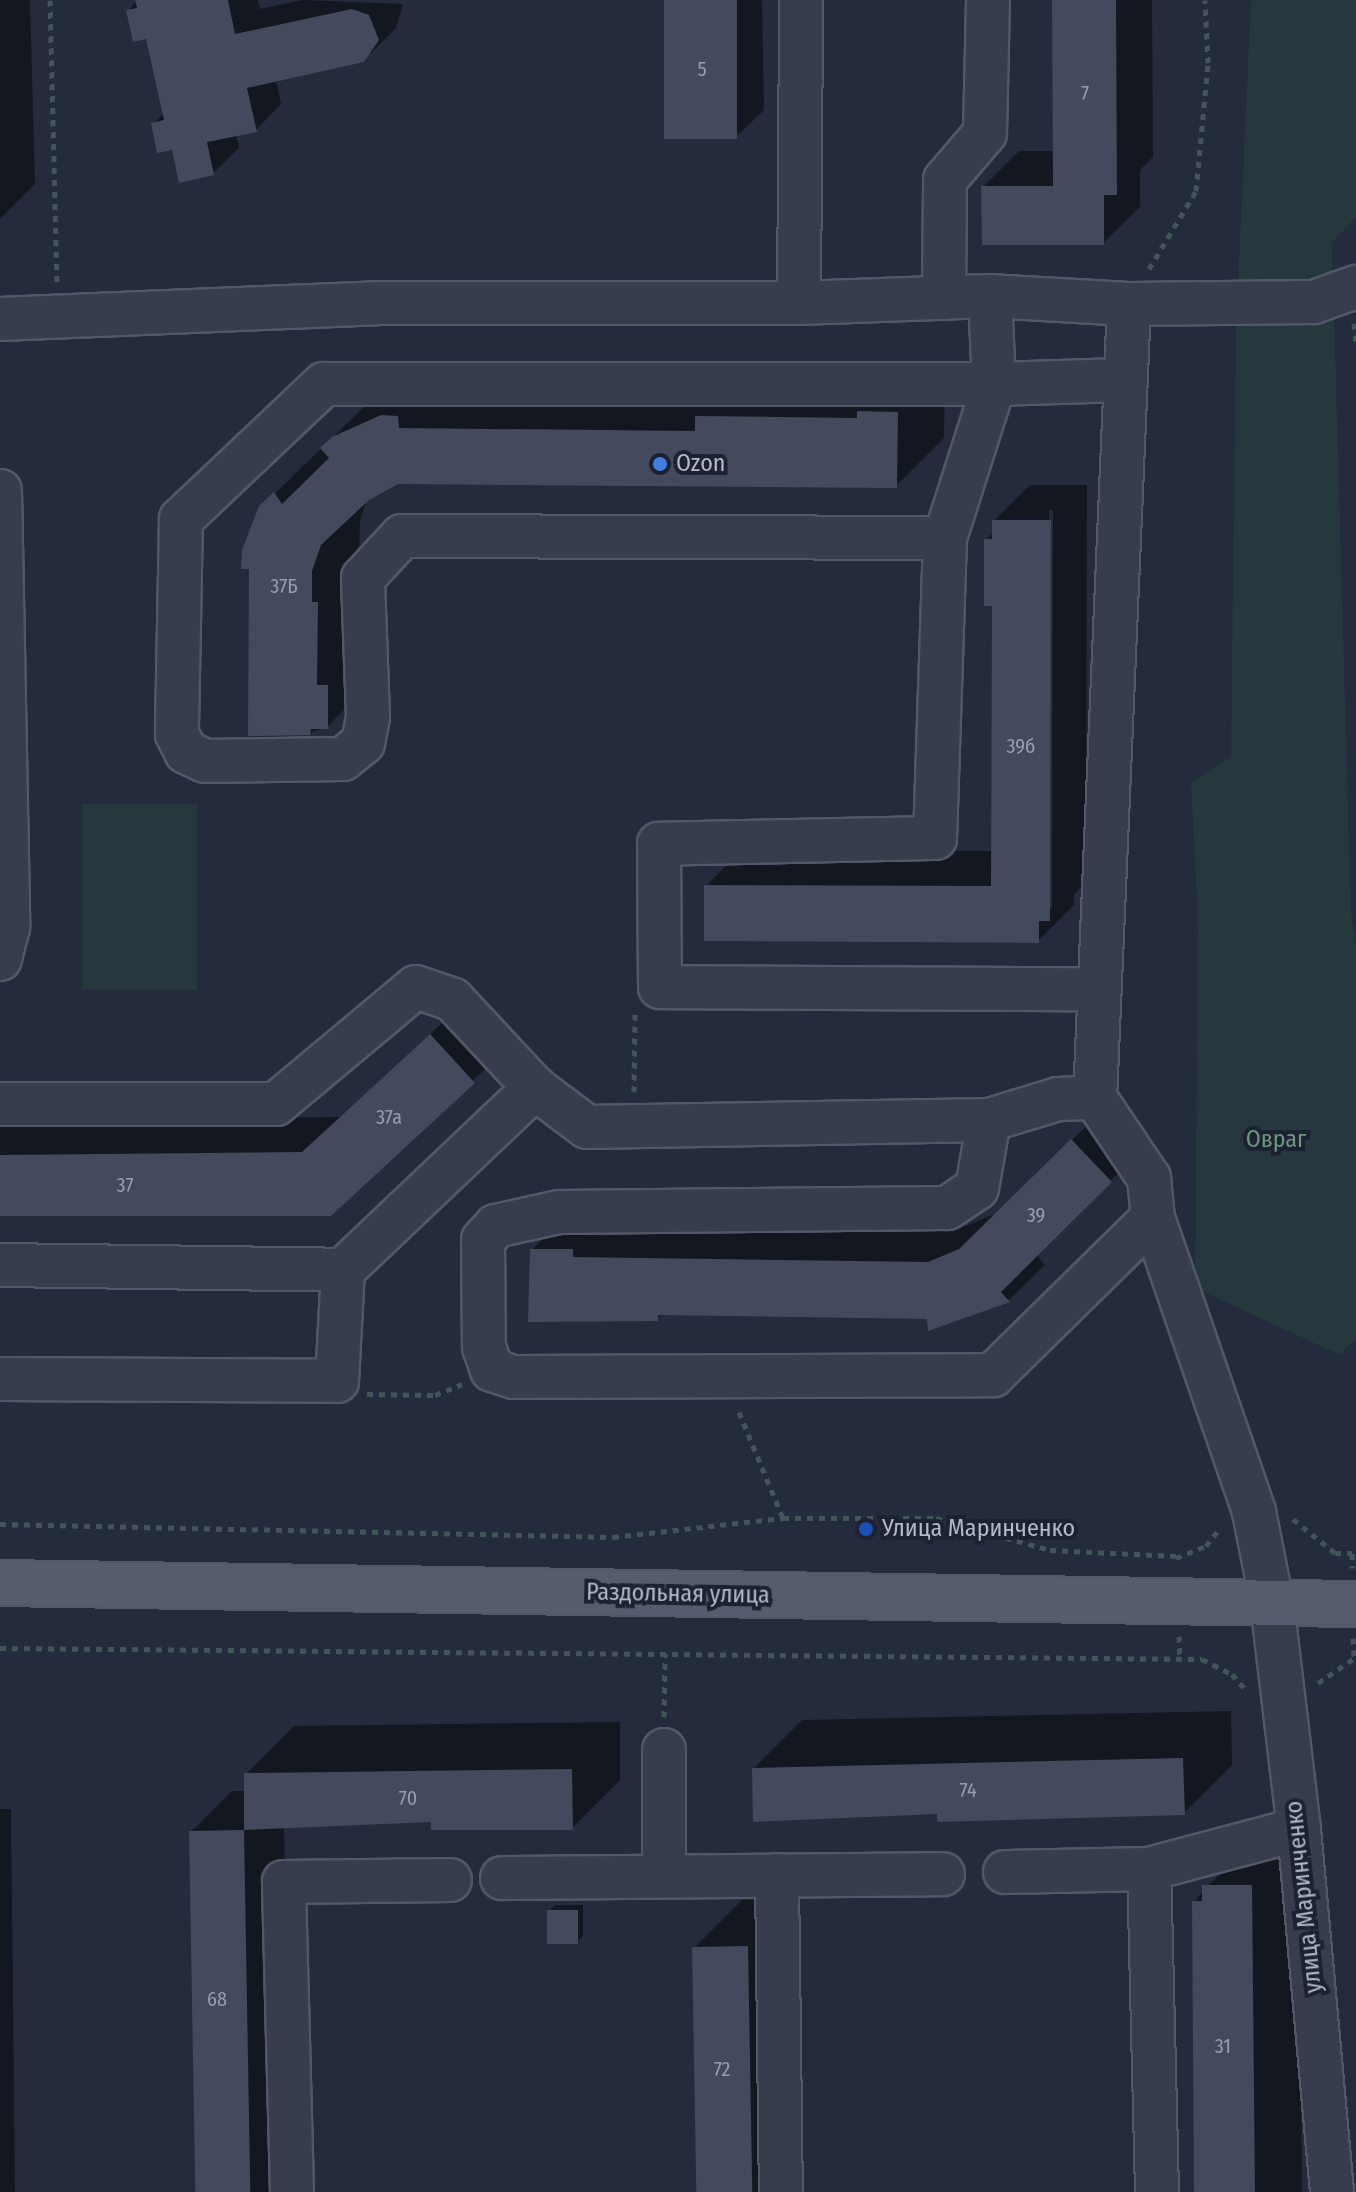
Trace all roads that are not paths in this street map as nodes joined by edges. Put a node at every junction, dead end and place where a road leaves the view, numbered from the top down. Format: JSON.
{"nodes":[{"id":1,"x":801,"y":0,"type":"edge"},
{"id":2,"x":988,"y":0,"type":"edge"},
{"id":3,"x":1356,"y":287,"type":"edge"},
{"id":4,"x":990,"y":296,"type":"junction"},
{"id":5,"x":944,"y":298,"type":"junction"},
{"id":6,"x":799,"y":303,"type":"junction"},
{"id":7,"x":1129,"y":304,"type":"junction"},
{"id":8,"x":0,"y":319,"type":"edge"},
{"id":9,"x":1124,"y":380,"type":"junction"},
{"id":10,"x":994,"y":384,"type":"junction"},
{"id":11,"x":0,"y":491,"type":"edge"},
{"id":12,"x":945,"y":538,"type":"junction"},
{"id":13,"x":0,"y":959,"type":"edge"},
{"id":14,"x":1097,"y":989,"type":"junction"},
{"id":15,"x":535,"y":1088,"type":"junction"},
{"id":16,"x":1095,"y":1098,"type":"junction"},
{"id":17,"x":0,"y":1104,"type":"edge"},
{"id":18,"x":989,"y":1120,"type":"junction"},
{"id":19,"x":1153,"y":1218,"type":"junction"},
{"id":20,"x":0,"y":1265,"type":"edge"},
{"id":21,"x":343,"y":1270,"type":"junction"},
{"id":22,"x":0,"y":1379,"type":"edge"},
{"id":23,"x":0,"y":1583,"type":"edge"},
{"id":24,"x":1272,"y":1603,"type":"junction"},
{"id":25,"x":1356,"y":1604,"type":"edge"},
{"id":26,"x":664,"y":1750,"type":"road end"},
{"id":27,"x":1299,"y":1829,"type":"junction"},
{"id":28,"x":1149,"y":1869,"type":"junction"},
{"id":29,"x":1005,"y":1872,"type":"dead end"},
{"id":30,"x":943,"y":1874,"type":"dead end"},
{"id":31,"x":777,"y":1875,"type":"junction"},
{"id":32,"x":664,"y":1876,"type":"junction"},
{"id":33,"x":502,"y":1878,"type":"dead end"},
{"id":34,"x":450,"y":1880,"type":"dead end"},
{"id":35,"x":292,"y":2192,"type":"edge"},
{"id":36,"x":781,"y":2192,"type":"edge"},
{"id":37,"x":1157,"y":2192,"type":"edge"},
{"id":38,"x":1332,"y":2192,"type":"edge"}],
"edges":[{"from":1,"to":6,"type":"street"},
{"from":2,"to":5,"type":"street"},
{"from":3,"to":7,"type":"street"},
{"from":4,"to":5,"type":"street"},
{"from":4,"to":7,"type":"street"},
{"from":4,"to":10,"type":"street"},
{"from":5,"to":6,"type":"street"},
{"from":6,"to":8,"type":"street"},
{"from":7,"to":9,"type":"street"},
{"from":9,"to":10,"type":"street"},
{"from":9,"to":14,"type":"street"},
{"from":10,"to":12,"type":"street"},
{"from":10,"to":12,"type":"street"},
{"from":11,"to":13,"type":"street"},
{"from":12,"to":14,"type":"street"},
{"from":14,"to":16,"type":"street"},
{"from":15,"to":17,"type":"street"},
{"from":15,"to":18,"type":"street"},
{"from":15,"to":21,"type":"street"},
{"from":16,"to":18,"type":"street"},
{"from":16,"to":19,"type":"street","name":"улица Маринченко"},
{"from":18,"to":19,"type":"street"},
{"from":19,"to":24,"type":"street","name":"улица Маринченко"},
{"from":20,"to":21,"type":"street"},
{"from":21,"to":22,"type":"street"},
{"from":23,"to":24,"type":"main road","name":"Раздольная улица"},
{"from":24,"to":25,"type":"main road","name":"Раздольная улица"},
{"from":24,"to":27,"type":"street","name":"улица Маринченко"},
{"from":26,"to":32,"type":"street"},
{"from":27,"to":28,"type":"street"},
{"from":27,"to":38,"type":"street","name":"улица Маринченко"},
{"from":28,"to":29,"type":"street"},
{"from":28,"to":37,"type":"street"},
{"from":30,"to":31,"type":"street"},
{"from":31,"to":32,"type":"street"},
{"from":31,"to":36,"type":"street"},
{"from":32,"to":33,"type":"street"},
{"from":34,"to":35,"type":"street"}]}
